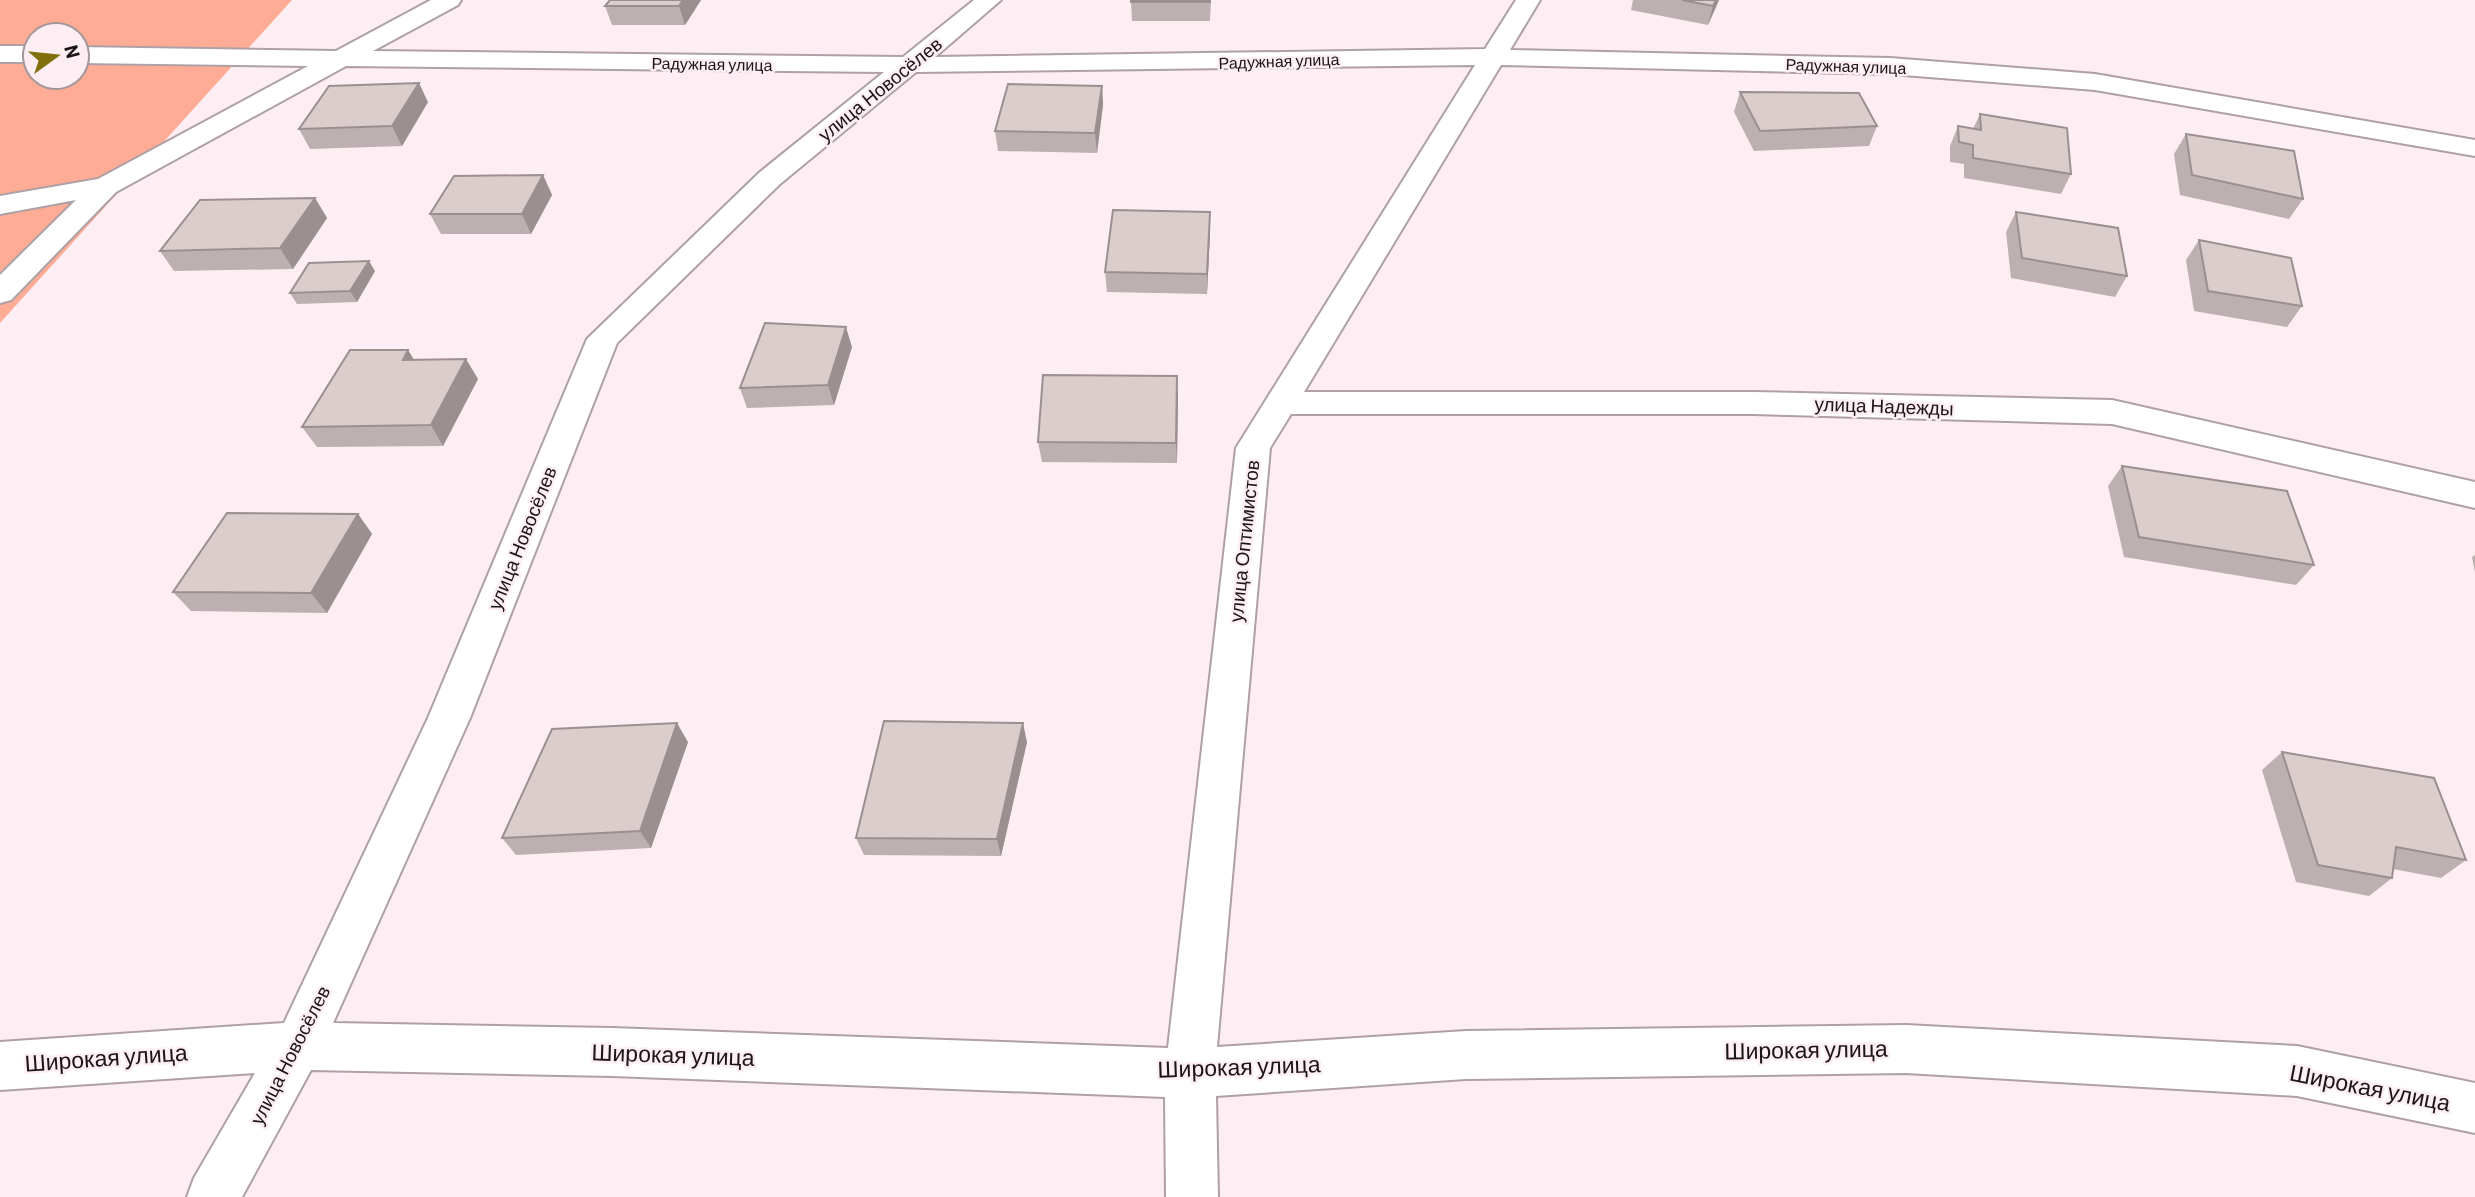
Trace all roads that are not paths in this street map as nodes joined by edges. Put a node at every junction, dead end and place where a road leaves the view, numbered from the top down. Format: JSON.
{"nodes":[{"id":1,"x":449,"y":0,"type":"edge"},
{"id":2,"x":989,"y":0,"type":"edge"},
{"id":3,"x":1528,"y":0,"type":"edge"},
{"id":4,"x":0,"y":54,"type":"edge"},
{"id":5,"x":21,"y":54,"type":"edge"},
{"id":6,"x":91,"y":55,"type":"edge"},
{"id":7,"x":346,"y":57,"type":"junction"},
{"id":8,"x":1494,"y":57,"type":"junction"},
{"id":9,"x":909,"y":64,"type":"junction"},
{"id":10,"x":2475,"y":148,"type":"edge"},
{"id":11,"x":106,"y":186,"type":"junction"},
{"id":12,"x":0,"y":205,"type":"edge"},
{"id":13,"x":0,"y":293,"type":"edge"},
{"id":14,"x":1283,"y":402,"type":"junction"},
{"id":15,"x":2475,"y":495,"type":"edge"},
{"id":16,"x":299,"y":1045,"type":"junction"},
{"id":17,"x":0,"y":1066,"type":"edge"},
{"id":18,"x":1190,"y":1073,"type":"junction"},
{"id":19,"x":2475,"y":1108,"type":"edge"},
{"id":20,"x":213,"y":1197,"type":"edge"},
{"id":21,"x":1192,"y":1197,"type":"edge"}],
"edges":[{"from":1,"to":7,"type":"street"},
{"from":2,"to":9,"type":"street","name":"улица Новосёлев"},
{"from":3,"to":8,"type":"street","name":"улица Оптимистов"},
{"from":4,"to":5,"type":"street"},
{"from":6,"to":7,"type":"street","name":"Радужная улица"},
{"from":7,"to":9,"type":"street","name":"Радужная улица"},
{"from":7,"to":11,"type":"street"},
{"from":8,"to":9,"type":"street","name":"Радужная улица"},
{"from":8,"to":10,"type":"street","name":"Радужная улица"},
{"from":8,"to":14,"type":"street","name":"улица Оптимистов"},
{"from":9,"to":16,"type":"street","name":"улица Новосёлев"},
{"from":11,"to":12,"type":"street"},
{"from":11,"to":13,"type":"street"},
{"from":14,"to":15,"type":"street","name":"улица Надежды"},
{"from":14,"to":18,"type":"street","name":"улица Оптимистов"},
{"from":16,"to":17,"type":"street","name":"Широкая улица"},
{"from":16,"to":18,"type":"street","name":"Широкая улица"},
{"from":16,"to":20,"type":"street","name":"улица Новосёлев"},
{"from":18,"to":19,"type":"street","name":"Широкая улица"},
{"from":18,"to":21,"type":"street","name":"улица Оптимистов"}]}
